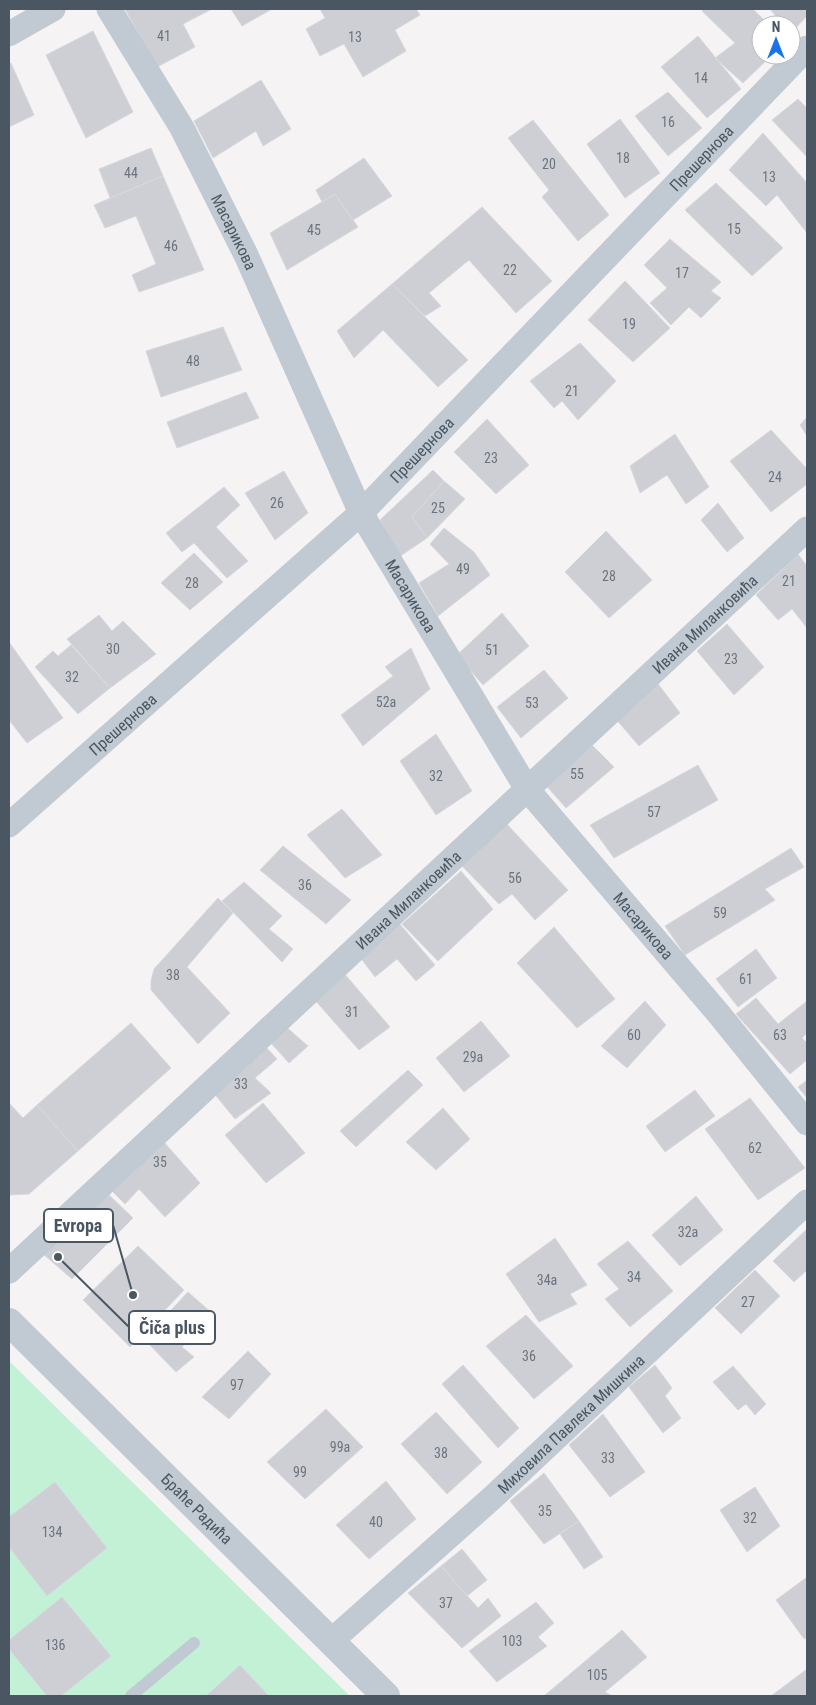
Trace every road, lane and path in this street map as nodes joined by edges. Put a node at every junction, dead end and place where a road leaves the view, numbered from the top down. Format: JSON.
{"nodes":[{"id":1,"x":53,"y":9,"type":"edge"},
{"id":2,"x":109,"y":9,"type":"edge"},
{"id":3,"x":9,"y":34,"type":"edge"},
{"id":4,"x":807,"y":48,"type":"edge"},
{"id":5,"x":361,"y":514,"type":"junction"},
{"id":6,"x":807,"y":529,"type":"edge"},
{"id":7,"x":527,"y":789,"type":"junction"},
{"id":8,"x":9,"y":826,"type":"edge"},
{"id":9,"x":807,"y":1123,"type":"edge"},
{"id":10,"x":807,"y":1202,"type":"edge"},
{"id":11,"x":9,"y":1271,"type":"edge"},
{"id":12,"x":9,"y":1322,"type":"edge"},
{"id":13,"x":330,"y":1642,"type":"junction"},
{"id":14,"x":194,"y":1643,"type":"dead end"},
{"id":15,"x":131,"y":1696,"type":"edge"},
{"id":16,"x":386,"y":1696,"type":"edge"}],
"edges":[{"from":1,"to":3,"type":"street"},
{"from":2,"to":5,"type":"street","name":"Масарикова"},
{"from":4,"to":5,"type":"street","name":"Прешернова"},
{"from":5,"to":7,"type":"street","name":"Масарикова"},
{"from":5,"to":8,"type":"street","name":"Прешернова"},
{"from":6,"to":7,"type":"street","name":"Ивана Миланковића"},
{"from":7,"to":9,"type":"street","name":"Масарикова"},
{"from":7,"to":11,"type":"street","name":"Ивана Миланковића"},
{"from":10,"to":13,"type":"street","name":"Миховила Павлека Мишкина"},
{"from":12,"to":13,"type":"street","name":"Браће Радића"},
{"from":13,"to":16,"type":"street","name":"Браће Радића"},
{"from":14,"to":15,"type":"lane"}]}
